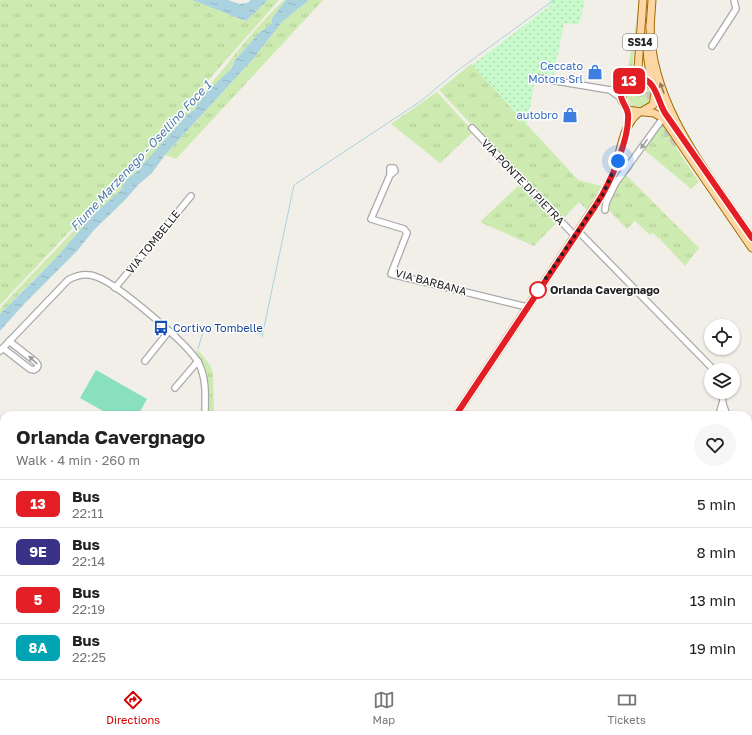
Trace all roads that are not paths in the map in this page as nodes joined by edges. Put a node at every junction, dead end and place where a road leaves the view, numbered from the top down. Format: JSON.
{"nodes":[{"id":1,"x":644,"y":0,"type":"edge"},
{"id":2,"x":647,"y":0,"type":"edge"},
{"id":3,"x":652,"y":0,"type":"edge"},
{"id":4,"x":734,"y":0,"type":"edge"},
{"id":5,"x":650,"y":25,"type":"junction"},
{"id":6,"x":712,"y":46,"type":"dead end"},
{"id":7,"x":644,"y":71,"type":"tunnel mouth"},
{"id":8,"x":538,"y":78,"type":"dead end"},
{"id":9,"x":626,"y":83,"type":"junction"},
{"id":10,"x":610,"y":90,"type":"junction"},
{"id":11,"x":655,"y":92,"type":"junction"},
{"id":12,"x":621,"y":98,"type":"junction"},
{"id":13,"x":626,"y":108,"type":"junction"},
{"id":14,"x":641,"y":112,"type":"junction"},
{"id":15,"x":663,"y":118,"type":"junction"},
{"id":16,"x":472,"y":128,"type":"dead end"},
{"id":17,"x":626,"y":130,"type":"junction"},
{"id":18,"x":682,"y":137,"type":"junction"},
{"id":19,"x":676,"y":144,"type":"tunnel mouth"},
{"id":20,"x":390,"y":174,"type":"dead end"},
{"id":21,"x":612,"y":183,"type":"junction"},
{"id":22,"x":191,"y":196,"type":"dead end"},
{"id":23,"x":605,"y":210,"type":"dead end"},
{"id":24,"x":577,"y":233,"type":"junction"},
{"id":25,"x":752,"y":238,"type":"edge"},
{"id":26,"x":752,"y":248,"type":"edge"},
{"id":27,"x":752,"y":251,"type":"edge"},
{"id":28,"x":115,"y":288,"type":"junction"},
{"id":29,"x":528,"y":305,"type":"junction"},
{"id":30,"x":169,"y":331,"type":"junction"},
{"id":31,"x":10,"y":341,"type":"junction"},
{"id":32,"x":1,"y":350,"type":"edge"},
{"id":33,"x":145,"y":361,"type":"dead end"},
{"id":34,"x":198,"y":361,"type":"junction"},
{"id":35,"x":707,"y":363,"type":"edge"},
{"id":36,"x":175,"y":388,"type":"dead end"},
{"id":37,"x":205,"y":411,"type":"edge"},
{"id":38,"x":459,"y":411,"type":"edge"}],
"edges":[{"from":1,"to":9,"type":"main road","number":"SS14"},
{"from":2,"to":7,"type":"main road"},
{"from":3,"to":5,"type":"main road","number":"SS14"},
{"from":4,"to":6,"type":"street"},
{"from":5,"to":11,"type":"main road","number":"SS14"},
{"from":18,"to":5,"type":"main road","one_way":true},
{"from":8,"to":10,"type":"street"},
{"from":9,"to":10,"type":"street"},
{"from":9,"to":11,"type":"main road"},
{"from":9,"to":12,"type":"main road","number":"SS14"},
{"from":10,"to":12,"type":"street"},
{"from":11,"to":14,"type":"main road"},
{"from":11,"to":18,"type":"main road"},
{"from":12,"to":13,"type":"main road"},
{"from":13,"to":14,"type":"main road"},
{"from":13,"to":17,"type":"main road"},
{"from":14,"to":15,"type":"main road"},
{"from":14,"to":17,"type":"main road"},
{"from":15,"to":21,"type":"street","one_way":true},
{"from":15,"to":26,"type":"main road"},
{"from":16,"to":24,"type":"street","name":"VIA PONTE DI PIETRA"},
{"from":17,"to":21,"type":"main road"},
{"from":18,"to":25,"type":"main road"},
{"from":19,"to":27,"type":"main road"},
{"from":20,"to":29,"type":"street","name":"VIA BARBANA"},
{"from":21,"to":23,"type":"street"},
{"from":21,"to":24,"type":"main road"},
{"from":22,"to":28,"type":"street","name":"VIA TOMBELLE"},
{"from":24,"to":29,"type":"main road"},
{"from":24,"to":35,"type":"street","name":"VIA PONTE DI PIETRA"},
{"from":28,"to":30,"type":"street"},
{"from":28,"to":31,"type":"street"},
{"from":29,"to":38,"type":"main road"},
{"from":30,"to":33,"type":"street"},
{"from":30,"to":34,"type":"street"},
{"from":31,"to":32,"type":"street"},
{"from":32,"to":31,"type":"street","one_way":true},
{"from":34,"to":36,"type":"street"},
{"from":34,"to":37,"type":"street"}]}
